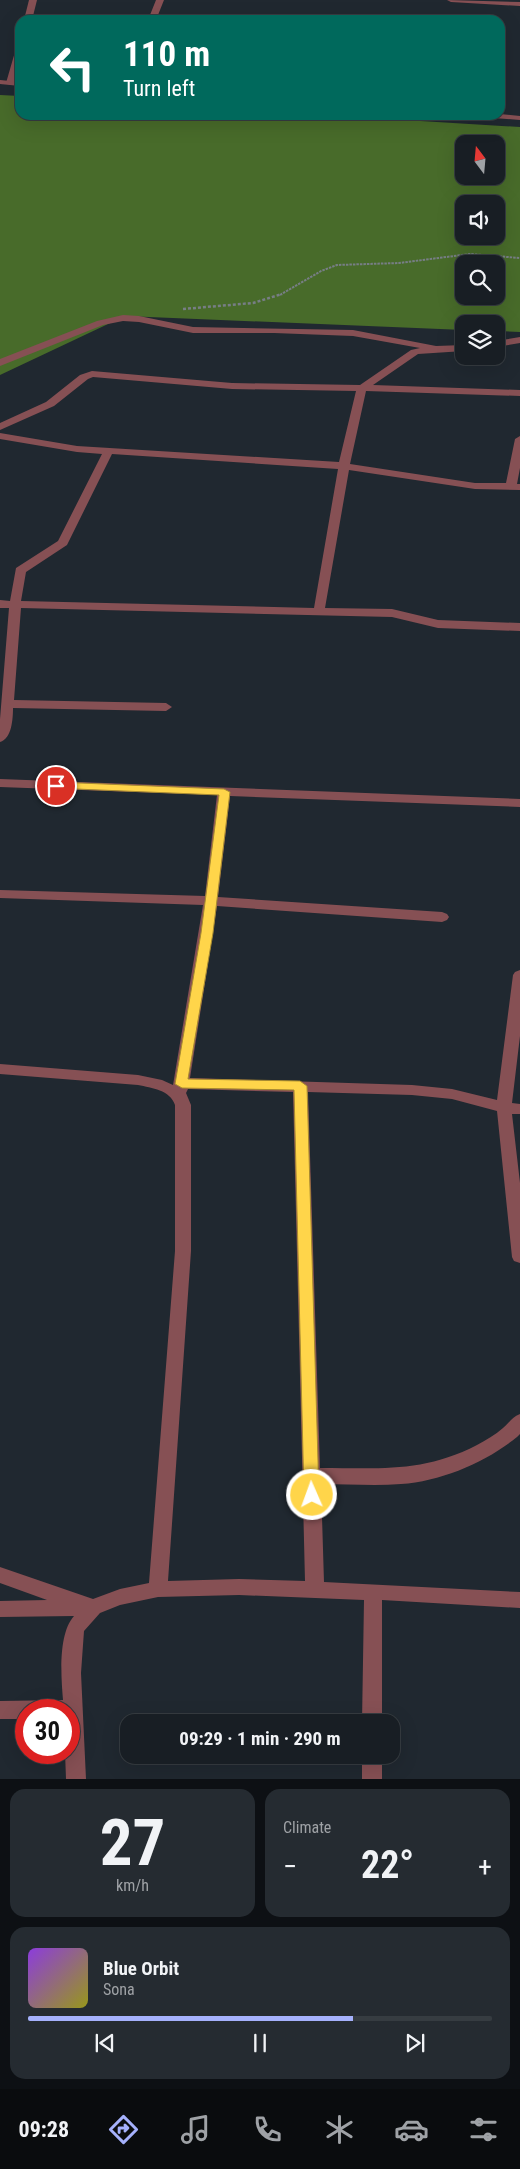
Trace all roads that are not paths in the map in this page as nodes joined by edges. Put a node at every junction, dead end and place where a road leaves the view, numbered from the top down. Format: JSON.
{"nodes":[{"id":1,"x":33,"y":0,"type":"edge"},
{"id":2,"x":160,"y":0,"type":"edge"},
{"id":3,"x":451,"y":0,"type":"edge"},
{"id":4,"x":520,"y":4,"type":"edge"},
{"id":5,"x":29,"y":15,"type":"edge"},
{"id":6,"x":154,"y":15,"type":"edge"},
{"id":7,"x":15,"y":65,"type":"edge"},
{"id":8,"x":0,"y":82,"type":"edge"},
{"id":9,"x":10,"y":83,"type":"junction"},
{"id":10,"x":15,"y":84,"type":"edge"},
{"id":11,"x":505,"y":117,"type":"edge"},
{"id":12,"x":520,"y":118,"type":"edge"},
{"id":13,"x":520,"y":340,"type":"edge"},
{"id":14,"x":505,"y":342,"type":"edge"},
{"id":15,"x":439,"y":348,"type":"junction"},
{"id":16,"x":455,"y":348,"type":"edge"},
{"id":17,"x":0,"y":363,"type":"edge"},
{"id":18,"x":362,"y":388,"type":"junction"},
{"id":19,"x":520,"y":393,"type":"edge"},
{"id":20,"x":0,"y":427,"type":"edge"},
{"id":21,"x":0,"y":436,"type":"edge"},
{"id":22,"x":520,"y":439,"type":"edge"},
{"id":23,"x":108,"y":452,"type":"junction"},
{"id":24,"x":344,"y":466,"type":"junction"},
{"id":25,"x":515,"y":487,"type":"edge"},
{"id":26,"x":0,"y":604,"type":"edge"},
{"id":27,"x":15,"y":605,"type":"junction"},
{"id":28,"x":319,"y":611,"type":"junction"},
{"id":29,"x":520,"y":628,"type":"edge"},
{"id":30,"x":8,"y":704,"type":"junction"},
{"id":31,"x":166,"y":707,"type":"dead end"},
{"id":32,"x":0,"y":738,"type":"edge"},
{"id":33,"x":0,"y":783,"type":"edge"},
{"id":34,"x":224,"y":792,"type":"junction"},
{"id":35,"x":520,"y":803,"type":"edge"},
{"id":36,"x":0,"y":894,"type":"edge"},
{"id":37,"x":211,"y":901,"type":"junction"},
{"id":38,"x":442,"y":917,"type":"dead end"},
{"id":39,"x":520,"y":975,"type":"edge"},
{"id":40,"x":0,"y":1070,"type":"edge"},
{"id":41,"x":300,"y":1086,"type":"junction"},
{"id":42,"x":180,"y":1089,"type":"junction"},
{"id":43,"x":504,"y":1107,"type":"junction"},
{"id":44,"x":520,"y":1109,"type":"edge"},
{"id":45,"x":520,"y":1258,"type":"edge"},
{"id":46,"x":520,"y":1421,"type":"edge"},
{"id":47,"x":311,"y":1476,"type":"junction"},
{"id":48,"x":0,"y":1575,"type":"edge"},
{"id":49,"x":158,"y":1589,"type":"junction"},
{"id":50,"x":315,"y":1590,"type":"junction"},
{"id":51,"x":373,"y":1591,"type":"junction"},
{"id":52,"x":520,"y":1600,"type":"edge"},
{"id":53,"x":93,"y":1607,"type":"junction"},
{"id":54,"x":0,"y":1609,"type":"edge"},
{"id":55,"x":72,"y":1699,"type":"edge"},
{"id":56,"x":0,"y":1710,"type":"edge"},
{"id":57,"x":15,"y":1710,"type":"edge"},
{"id":58,"x":372,"y":1714,"type":"edge"},
{"id":59,"x":75,"y":1764,"type":"edge"},
{"id":60,"x":372,"y":1764,"type":"edge"},
{"id":61,"x":76,"y":1779,"type":"edge"},
{"id":62,"x":372,"y":1779,"type":"edge"}],
"edges":[{"from":1,"to":5,"type":"street"},
{"from":2,"to":6,"type":"street"},
{"from":3,"to":4,"type":"street"},
{"from":7,"to":9,"type":"street"},
{"from":8,"to":9,"type":"street"},
{"from":9,"to":10,"type":"street"},
{"from":11,"to":12,"type":"street"},
{"from":13,"to":14,"type":"street"},
{"from":15,"to":16,"type":"street"},
{"from":15,"to":17,"type":"street"},
{"from":15,"to":18,"type":"street"},
{"from":18,"to":19,"type":"street"},
{"from":18,"to":20,"type":"street"},
{"from":18,"to":24,"type":"street"},
{"from":21,"to":23,"type":"street"},
{"from":22,"to":25,"type":"street"},
{"from":23,"to":24,"type":"street"},
{"from":23,"to":27,"type":"street"},
{"from":24,"to":25,"type":"street"},
{"from":24,"to":28,"type":"street"},
{"from":26,"to":27,"type":"street"},
{"from":27,"to":28,"type":"street"},
{"from":27,"to":30,"type":"street"},
{"from":28,"to":29,"type":"street"},
{"from":30,"to":31,"type":"street"},
{"from":30,"to":32,"type":"street"},
{"from":33,"to":34,"type":"street"},
{"from":34,"to":35,"type":"street"},
{"from":34,"to":37,"type":"street"},
{"from":36,"to":37,"type":"street"},
{"from":37,"to":38,"type":"street"},
{"from":37,"to":42,"type":"street"},
{"from":39,"to":43,"type":"street"},
{"from":40,"to":42,"type":"street"},
{"from":41,"to":42,"type":"street"},
{"from":41,"to":43,"type":"street"},
{"from":41,"to":47,"type":"street"},
{"from":42,"to":49,"type":"street"},
{"from":43,"to":44,"type":"street"},
{"from":43,"to":45,"type":"street"},
{"from":46,"to":47,"type":"street"},
{"from":47,"to":50,"type":"street"},
{"from":48,"to":53,"type":"street"},
{"from":49,"to":50,"type":"street"},
{"from":49,"to":53,"type":"street"},
{"from":50,"to":51,"type":"street"},
{"from":51,"to":52,"type":"street"},
{"from":51,"to":58,"type":"street"},
{"from":53,"to":54,"type":"street"},
{"from":53,"to":55,"type":"street"},
{"from":56,"to":57,"type":"street"},
{"from":59,"to":61,"type":"street"},
{"from":60,"to":62,"type":"street"}]}
